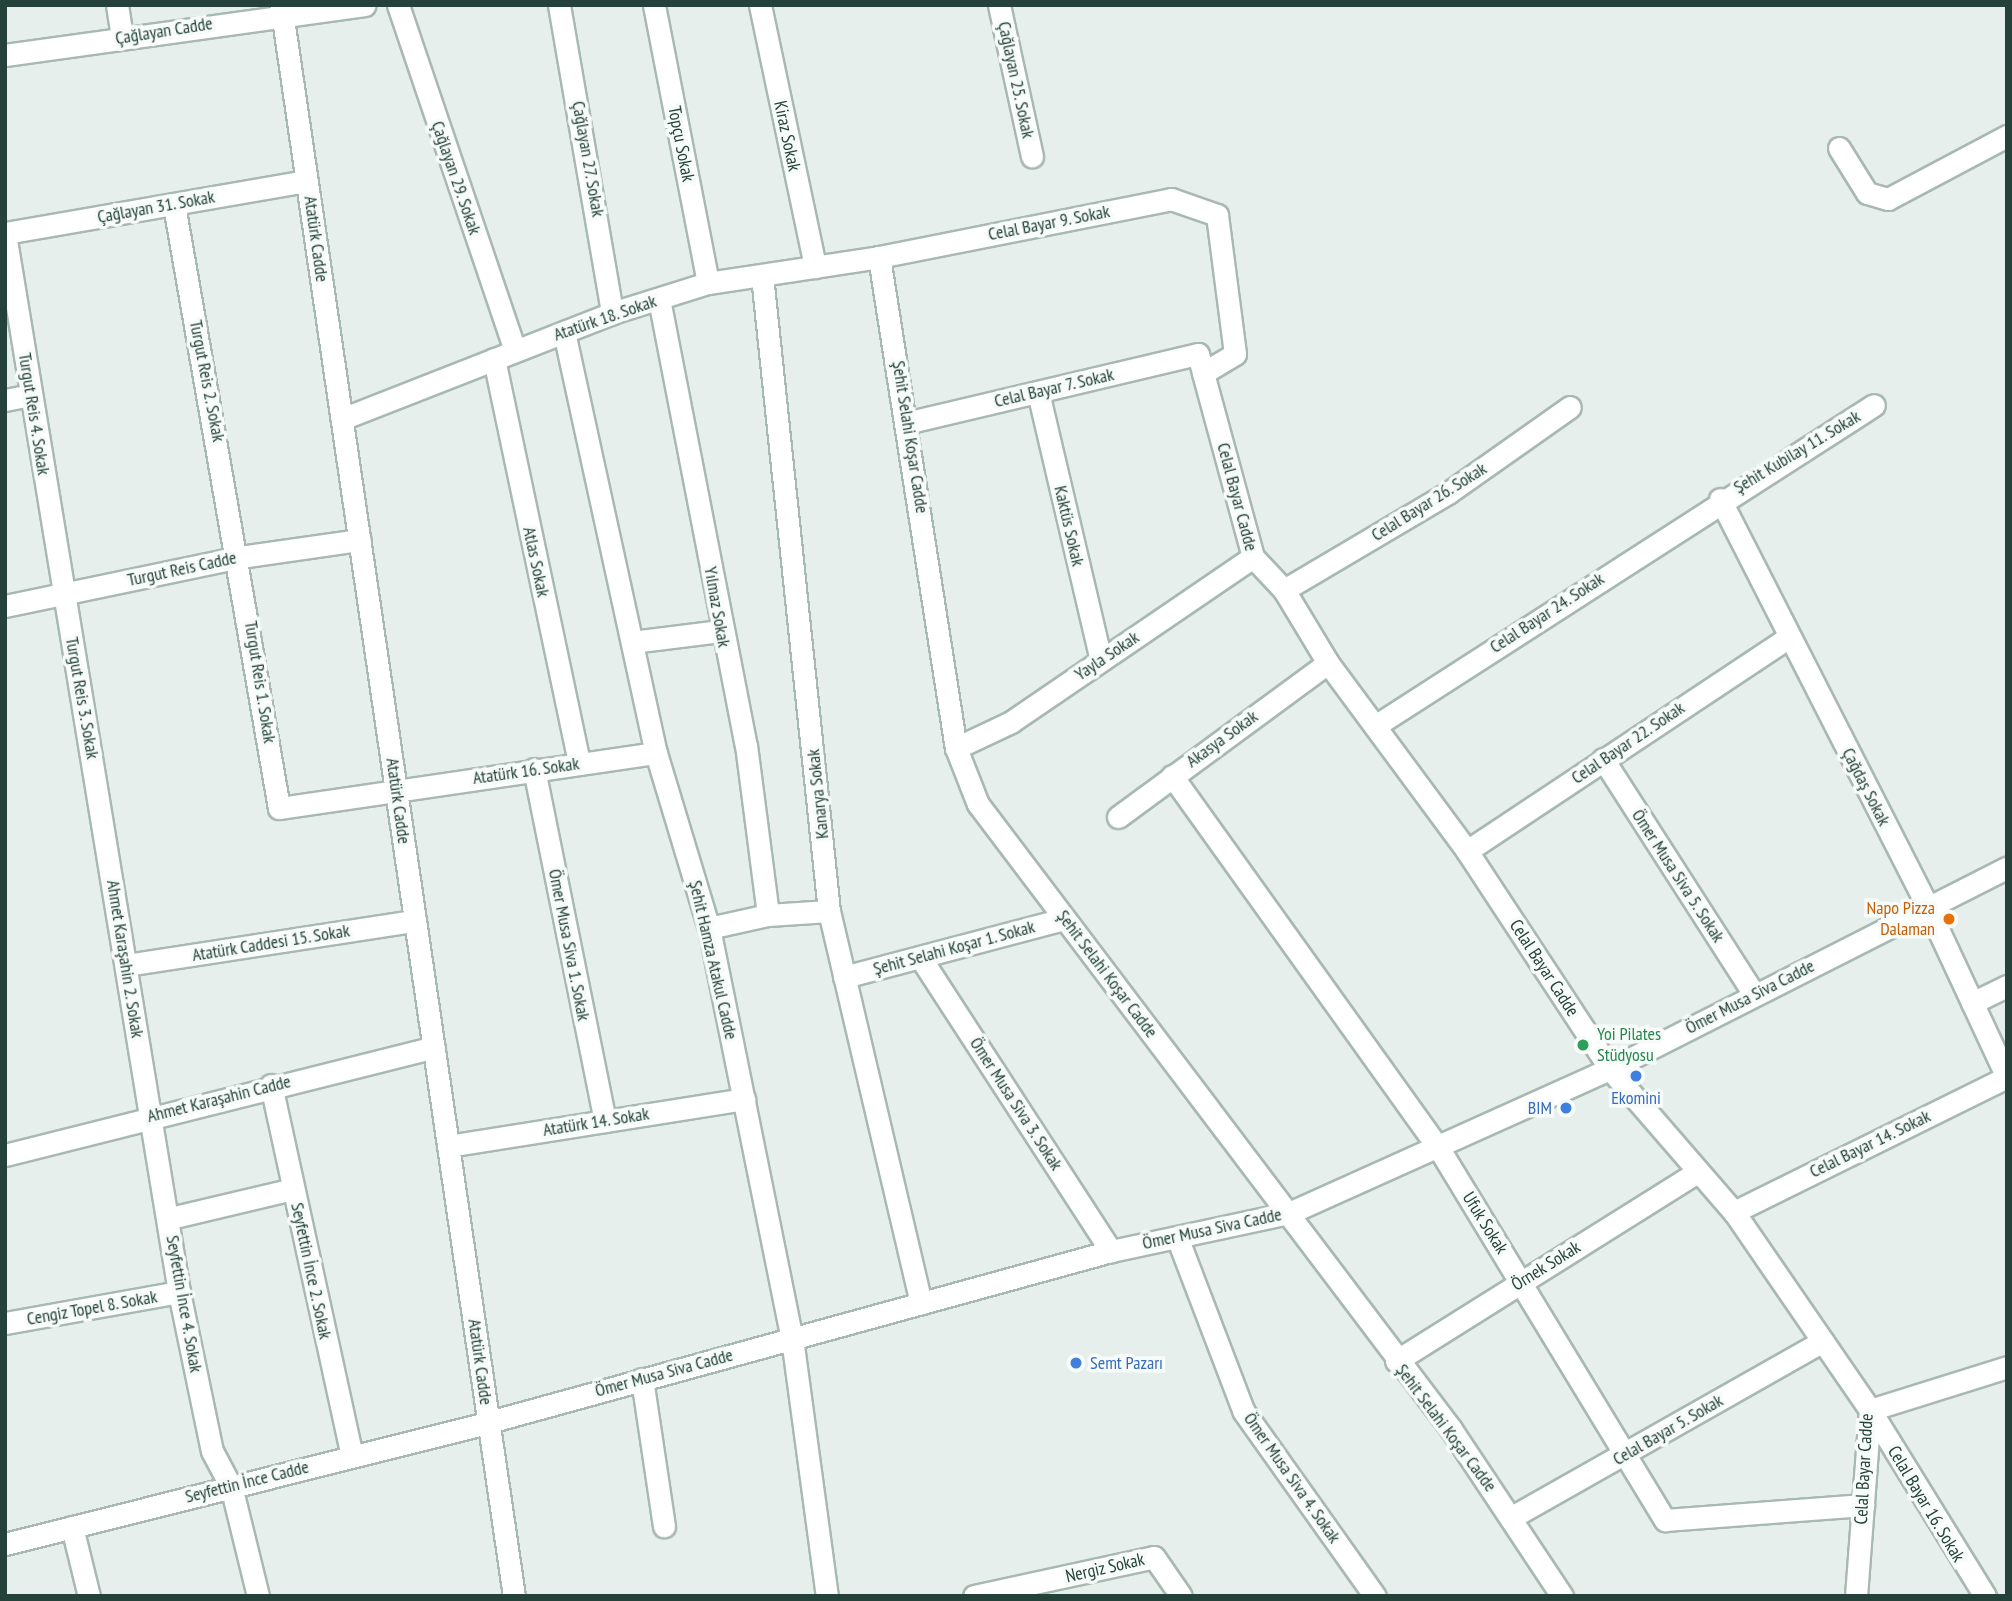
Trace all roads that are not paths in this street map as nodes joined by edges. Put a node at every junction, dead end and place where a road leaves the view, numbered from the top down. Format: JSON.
{"nodes":[{"id":1,"x":117,"y":5,"type":"edge"},
{"id":2,"x":365,"y":5,"type":"edge"},
{"id":3,"x":398,"y":5,"type":"edge"},
{"id":4,"x":559,"y":5,"type":"edge"},
{"id":5,"x":654,"y":5,"type":"edge"},
{"id":6,"x":760,"y":5,"type":"edge"},
{"id":7,"x":999,"y":5,"type":"edge"},
{"id":8,"x":282,"y":9,"type":"edge"},
{"id":9,"x":122,"y":37,"type":"junction"},
{"id":10,"x":5,"y":55,"type":"edge"},
{"id":11,"x":2007,"y":136,"type":"edge"},
{"id":12,"x":1839,"y":148,"type":"dead end"},
{"id":13,"x":1032,"y":156,"type":"dead end"},
{"id":14,"x":307,"y":181,"type":"junction"},
{"id":15,"x":174,"y":205,"type":"junction"},
{"id":16,"x":5,"y":233,"type":"edge"},
{"id":17,"x":879,"y":257,"type":"junction"},
{"id":18,"x":815,"y":267,"type":"junction"},
{"id":19,"x":762,"y":276,"type":"junction"},
{"id":20,"x":708,"y":283,"type":"junction"},
{"id":21,"x":659,"y":299,"type":"junction"},
{"id":22,"x":612,"y":313,"type":"junction"},
{"id":23,"x":564,"y":332,"type":"junction"},
{"id":24,"x":515,"y":351,"type":"junction"},
{"id":25,"x":494,"y":359,"type":"junction"},
{"id":26,"x":1201,"y":364,"type":"junction"},
{"id":27,"x":1038,"y":392,"type":"junction"},
{"id":28,"x":31,"y":395,"type":"junction"},
{"id":29,"x":5,"y":400,"type":"edge"},
{"id":30,"x":1874,"y":405,"type":"dead end"},
{"id":31,"x":1570,"y":407,"type":"dead end"},
{"id":32,"x":342,"y":419,"type":"junction"},
{"id":33,"x":909,"y":422,"type":"junction"},
{"id":34,"x":1720,"y":499,"type":"junction"},
{"id":35,"x":360,"y":540,"type":"junction"},
{"id":36,"x":240,"y":557,"type":"junction"},
{"id":37,"x":1252,"y":557,"type":"junction"},
{"id":38,"x":1284,"y":590,"type":"junction"},
{"id":39,"x":64,"y":594,"type":"junction"},
{"id":40,"x":5,"y":606,"type":"edge"},
{"id":41,"x":720,"y":631,"type":"junction"},
{"id":42,"x":1789,"y":637,"type":"junction"},
{"id":43,"x":632,"y":642,"type":"junction"},
{"id":44,"x":1101,"y":660,"type":"junction"},
{"id":45,"x":1328,"y":663,"type":"junction"},
{"id":46,"x":1375,"y":726,"type":"junction"},
{"id":47,"x":956,"y":748,"type":"junction"},
{"id":48,"x":656,"y":753,"type":"junction"},
{"id":49,"x":1603,"y":760,"type":"junction"},
{"id":50,"x":579,"y":764,"type":"junction"},
{"id":51,"x":534,"y":769,"type":"junction"},
{"id":52,"x":1172,"y":776,"type":"junction"},
{"id":53,"x":397,"y":794,"type":"junction"},
{"id":54,"x":100,"y":801,"type":"joint"},
{"id":55,"x":279,"y":808,"type":"joint"},
{"id":56,"x":1118,"y":817,"type":"dead end"},
{"id":57,"x":1467,"y":851,"type":"junction"},
{"id":58,"x":2007,"y":868,"type":"edge"},
{"id":59,"x":1929,"y":910,"type":"junction"},
{"id":60,"x":829,"y":911,"type":"junction"},
{"id":61,"x":768,"y":915,"type":"junction"},
{"id":62,"x":1064,"y":919,"type":"junction"},
{"id":63,"x":415,"y":920,"type":"junction"},
{"id":64,"x":709,"y":928,"type":"junction"},
{"id":65,"x":920,"y":957,"type":"junction"},
{"id":66,"x":126,"y":965,"type":"junction"},
{"id":67,"x":844,"y":977,"type":"junction"},
{"id":68,"x":2007,"y":985,"type":"edge"},
{"id":69,"x":1753,"y":993,"type":"junction"},
{"id":70,"x":1972,"y":1003,"type":"junction"},
{"id":71,"x":434,"y":1047,"type":"junction"},
{"id":72,"x":1610,"y":1069,"type":"junction"},
{"id":73,"x":2007,"y":1077,"type":"edge"},
{"id":74,"x":271,"y":1085,"type":"junction"},
{"id":75,"x":744,"y":1099,"type":"junction"},
{"id":76,"x":150,"y":1116,"type":"junction"},
{"id":77,"x":605,"y":1121,"type":"junction"},
{"id":78,"x":448,"y":1146,"type":"junction"},
{"id":79,"x":1438,"y":1147,"type":"junction"},
{"id":80,"x":5,"y":1154,"type":"edge"},
{"id":81,"x":1697,"y":1172,"type":"junction"},
{"id":82,"x":293,"y":1189,"type":"junction"},
{"id":83,"x":1734,"y":1212,"type":"junction"},
{"id":84,"x":1289,"y":1213,"type":"junction"},
{"id":85,"x":170,"y":1218,"type":"junction"},
{"id":86,"x":1177,"y":1237,"type":"junction"},
{"id":87,"x":1111,"y":1251,"type":"junction"},
{"id":88,"x":1521,"y":1281,"type":"junction"},
{"id":89,"x":179,"y":1292,"type":"junction"},
{"id":90,"x":921,"y":1303,"type":"junction"},
{"id":91,"x":5,"y":1324,"type":"edge"},
{"id":92,"x":792,"y":1338,"type":"junction"},
{"id":93,"x":1823,"y":1341,"type":"junction"},
{"id":94,"x":1396,"y":1361,"type":"junction"},
{"id":95,"x":2007,"y":1367,"type":"edge"},
{"id":96,"x":642,"y":1380,"type":"junction"},
{"id":97,"x":1870,"y":1410,"type":"junction"},
{"id":98,"x":489,"y":1422,"type":"junction"},
{"id":99,"x":1626,"y":1454,"type":"junction"},
{"id":100,"x":352,"y":1456,"type":"junction"},
{"id":101,"x":231,"y":1486,"type":"junction"},
{"id":102,"x":1863,"y":1505,"type":"junction"},
{"id":103,"x":1512,"y":1517,"type":"junction"},
{"id":104,"x":664,"y":1526,"type":"dead end"},
{"id":105,"x":72,"y":1527,"type":"junction"},
{"id":106,"x":5,"y":1544,"type":"edge"},
{"id":107,"x":89,"y":1596,"type":"edge"},
{"id":108,"x":258,"y":1596,"type":"edge"},
{"id":109,"x":513,"y":1596,"type":"edge"},
{"id":110,"x":827,"y":1596,"type":"edge"},
{"id":111,"x":974,"y":1596,"type":"edge"},
{"id":112,"x":1181,"y":1596,"type":"edge"},
{"id":113,"x":1375,"y":1596,"type":"edge"},
{"id":114,"x":1562,"y":1596,"type":"edge"},
{"id":115,"x":1856,"y":1596,"type":"edge"},
{"id":116,"x":1985,"y":1596,"type":"edge"}],
"edges":[{"from":1,"to":9,"type":"street"},
{"from":2,"to":8,"type":"street","name":"Çağlayan Cadde"},
{"from":3,"to":24,"type":"street","name":"Çağlayan 29. Sokak"},
{"from":4,"to":22,"type":"street","name":"Çağlayan 27. Sokak"},
{"from":5,"to":20,"type":"street","name":"Topçu Sokak"},
{"from":6,"to":18,"type":"street","name":"Kiraz Sokak"},
{"from":7,"to":13,"type":"street","name":"Çağlayan 25. Sokak"},
{"from":8,"to":9,"type":"street","name":"Çağlayan Cadde"},
{"from":8,"to":14,"type":"street","name":"Atatürk Cadde"},
{"from":9,"to":10,"type":"street","name":"Çağlayan Cadde"},
{"from":11,"to":12,"type":"street"},
{"from":14,"to":15,"type":"street","name":"Çağlayan 31. Sokak"},
{"from":14,"to":32,"type":"street","name":"Atatürk Cadde"},
{"from":15,"to":16,"type":"street","name":"Çağlayan 31. Sokak"},
{"from":15,"to":36,"type":"street","name":"Turgut Reis 2. Sokak"},
{"from":16,"to":28,"type":"street","name":"Turgut Reis 4. Sokak"},
{"from":17,"to":18,"type":"street","name":"Atatürk 18. Sokak"},
{"from":17,"to":26,"type":"street","name":"Celal Bayar 9. Sokak"},
{"from":17,"to":33,"type":"street","name":"Şehit Selahi Koşar Cadde"},
{"from":18,"to":19,"type":"street","name":"Atatürk 18. Sokak"},
{"from":19,"to":20,"type":"street","name":"Atatürk 18. Sokak"},
{"from":19,"to":60,"type":"street","name":"Kanarya Sokak"},
{"from":20,"to":21,"type":"street","name":"Atatürk 18. Sokak"},
{"from":21,"to":22,"type":"street","name":"Atatürk 18. Sokak"},
{"from":21,"to":41,"type":"street","name":"Yılmaz Sokak"},
{"from":22,"to":23,"type":"street","name":"Atatürk 18. Sokak"},
{"from":23,"to":24,"type":"street","name":"Atatürk 18. Sokak"},
{"from":23,"to":43,"type":"street","name":"Şehit Hamza Atakul Cadde"},
{"from":24,"to":25,"type":"street","name":"Atatürk 18. Sokak"},
{"from":25,"to":32,"type":"street","name":"Atatürk 18. Sokak"},
{"from":25,"to":50,"type":"street","name":"Atlas Sokak"},
{"from":26,"to":27,"type":"street","name":"Celal Bayar 7. Sokak"},
{"from":26,"to":37,"type":"street","name":"Celal Bayar Cadde"},
{"from":27,"to":33,"type":"street","name":"Celal Bayar 7. Sokak"},
{"from":27,"to":44,"type":"street","name":"Kaktüs Sokak"},
{"from":28,"to":29,"type":"street"},
{"from":28,"to":39,"type":"street","name":"Turgut Reis 4. Sokak"},
{"from":30,"to":34,"type":"street","name":"Şehit Kubilay 11. Sokak"},
{"from":31,"to":38,"type":"street","name":"Celal Bayar 26. Sokak"},
{"from":32,"to":35,"type":"street","name":"Atatürk Cadde"},
{"from":33,"to":47,"type":"street","name":"Şehit Selahi Koşar Cadde"},
{"from":34,"to":42,"type":"street","name":"Çağdaş Sokak"},
{"from":34,"to":46,"type":"street","name":"Celal Bayar 24. Sokak"},
{"from":35,"to":36,"type":"street","name":"Turgut Reis Cadde"},
{"from":35,"to":53,"type":"street","name":"Atatürk Cadde"},
{"from":36,"to":39,"type":"street","name":"Turgut Reis Cadde"},
{"from":36,"to":55,"type":"street","name":"Turgut Reis 1. Sokak"},
{"from":37,"to":38,"type":"street","name":"Celal Bayar Cadde"},
{"from":37,"to":44,"type":"street","name":"Yayla Sokak"},
{"from":38,"to":45,"type":"street","name":"Celal Bayar Cadde"},
{"from":39,"to":40,"type":"street","name":"Turgut Reis Cadde"},
{"from":39,"to":54,"type":"street","name":"Turgut Reis 3. Sokak"},
{"from":41,"to":43,"type":"street"},
{"from":41,"to":61,"type":"street","name":"Yılmaz Sokak"},
{"from":42,"to":49,"type":"street","name":"Celal Bayar 22. Sokak"},
{"from":42,"to":59,"type":"street","name":"Çağdaş Sokak"},
{"from":43,"to":48,"type":"street","name":"Şehit Hamza Atakul Cadde"},
{"from":44,"to":47,"type":"street","name":"Yayla Sokak"},
{"from":45,"to":46,"type":"street","name":"Celal Bayar Cadde"},
{"from":45,"to":52,"type":"street","name":"Akasya Sokak"},
{"from":46,"to":57,"type":"street","name":"Celal Bayar Cadde"},
{"from":47,"to":62,"type":"street","name":"Şehit Selahi Koşar Cadde"},
{"from":48,"to":50,"type":"street","name":"Atatürk 16. Sokak"},
{"from":48,"to":64,"type":"street","name":"Şehit Hamza Atakul Cadde"},
{"from":49,"to":57,"type":"street","name":"Celal Bayar 22. Sokak"},
{"from":49,"to":69,"type":"street","name":"Ömer Musa Siva 5. Sokak"},
{"from":50,"to":51,"type":"street","name":"Atatürk 16. Sokak"},
{"from":51,"to":53,"type":"street","name":"Atatürk 16. Sokak"},
{"from":51,"to":77,"type":"street","name":"Ömer Musa Siva 1. Sokak"},
{"from":52,"to":56,"type":"street","name":"Akasya Sokak"},
{"from":52,"to":79,"type":"street","name":"Ufuk Sokak"},
{"from":53,"to":55,"type":"street","name":"Atatürk 16. Sokak"},
{"from":53,"to":63,"type":"street","name":"Atatürk Cadde"},
{"from":54,"to":66,"type":"street","name":"Ahmet Karaşahin 2. Sokak"},
{"from":57,"to":72,"type":"street","name":"Celal Bayar Cadde"},
{"from":58,"to":59,"type":"street","name":"Ömer Musa Siva Cadde"},
{"from":59,"to":69,"type":"street","name":"Ömer Musa Siva Cadde"},
{"from":59,"to":70,"type":"street","name":"Çağdaş Sokak"},
{"from":60,"to":61,"type":"street"},
{"from":60,"to":67,"type":"street","name":"Kanarya Sokak"},
{"from":61,"to":64,"type":"street"},
{"from":62,"to":65,"type":"street","name":"Şehit Selahi Koşar 1. Sokak"},
{"from":62,"to":84,"type":"street","name":"Şehit Selahi Koşar Cadde"},
{"from":63,"to":66,"type":"street","name":"Atatürk Caddesi 15. Sokak"},
{"from":63,"to":71,"type":"street","name":"Atatürk Cadde"},
{"from":64,"to":75,"type":"street","name":"Şehit Hamza Atakul Cadde"},
{"from":65,"to":67,"type":"street","name":"Şehit Selahi Koşar 1. Sokak"},
{"from":65,"to":87,"type":"street","name":"Ömer Musa Siva 3. Sokak"},
{"from":66,"to":76,"type":"street","name":"Ahmet Karaşahin 2. Sokak"},
{"from":67,"to":90,"type":"street","name":"Kanarya Sokak"},
{"from":68,"to":70,"type":"street"},
{"from":69,"to":72,"type":"street","name":"Ömer Musa Siva Cadde"},
{"from":70,"to":73,"type":"street","name":"Çağdaş Sokak"},
{"from":71,"to":74,"type":"street","name":"Ahmet Karaşahin Cadde"},
{"from":71,"to":78,"type":"street","name":"Atatürk Cadde"},
{"from":72,"to":79,"type":"street","name":"Ömer Musa Siva Cadde"},
{"from":72,"to":81,"type":"street","name":"Celal Bayar Cadde"},
{"from":73,"to":83,"type":"street","name":"Celal Bayar 14. Sokak"},
{"from":74,"to":76,"type":"street","name":"Ahmet Karaşahin Cadde"},
{"from":74,"to":82,"type":"street","name":"Seyfettin İnce 2. Sokak"},
{"from":75,"to":77,"type":"street","name":"Atatürk 14. Sokak"},
{"from":75,"to":92,"type":"street","name":"Şehit Hamza Atakul Cadde"},
{"from":76,"to":80,"type":"street","name":"Ahmet Karaşahin Cadde"},
{"from":76,"to":85,"type":"street","name":"Seyfettin İnce 4. Sokak"},
{"from":77,"to":78,"type":"street","name":"Atatürk 14. Sokak"},
{"from":78,"to":98,"type":"street","name":"Atatürk Cadde"},
{"from":79,"to":84,"type":"street","name":"Ömer Musa Siva Cadde"},
{"from":79,"to":88,"type":"street","name":"Ufuk Sokak"},
{"from":81,"to":83,"type":"street","name":"Celal Bayar Cadde"},
{"from":81,"to":88,"type":"street","name":"Örnek Sokak"},
{"from":82,"to":85,"type":"street"},
{"from":82,"to":100,"type":"street","name":"Seyfettin İnce 2. Sokak"},
{"from":83,"to":93,"type":"street","name":"Celal Bayar Cadde"},
{"from":84,"to":86,"type":"street","name":"Ömer Musa Siva Cadde"},
{"from":84,"to":94,"type":"street","name":"Şehit Selahi Koşar Cadde"},
{"from":85,"to":89,"type":"street","name":"Seyfettin İnce 4. Sokak"},
{"from":86,"to":87,"type":"street","name":"Ömer Musa Siva Cadde"},
{"from":86,"to":113,"type":"street","name":"Ömer Musa Siva 4. Sokak"},
{"from":87,"to":90,"type":"street","name":"Ömer Musa Siva Cadde"},
{"from":88,"to":94,"type":"street","name":"Örnek Sokak"},
{"from":88,"to":99,"type":"street","name":"Ufuk Sokak"},
{"from":89,"to":91,"type":"street","name":"Cengiz Topel 8. Sokak"},
{"from":89,"to":101,"type":"street","name":"Seyfettin İnce 4. Sokak"},
{"from":90,"to":92,"type":"street","name":"Ömer Musa Siva Cadde"},
{"from":92,"to":96,"type":"street","name":"Ömer Musa Siva Cadde"},
{"from":92,"to":110,"type":"street","name":"Şehit Hamza Atakul Cadde"},
{"from":93,"to":97,"type":"street","name":"Celal Bayar Cadde"},
{"from":93,"to":99,"type":"street","name":"Celal Bayar 5. Sokak"},
{"from":94,"to":103,"type":"street","name":"Şehit Selahi Koşar Cadde"},
{"from":95,"to":97,"type":"street"},
{"from":96,"to":98,"type":"street","name":"Ömer Musa Siva Cadde"},
{"from":96,"to":104,"type":"street"},
{"from":97,"to":102,"type":"street","name":"Celal Bayar Cadde"},
{"from":97,"to":116,"type":"street","name":"Celal Bayar 16. Sokak"},
{"from":98,"to":100,"type":"street","name":"Seyfettin İnce Cadde"},
{"from":98,"to":109,"type":"street","name":"Atatürk Cadde"},
{"from":99,"to":102,"type":"street","name":"Ufuk Sokak"},
{"from":99,"to":103,"type":"street","name":"Celal Bayar 5. Sokak"},
{"from":100,"to":101,"type":"street","name":"Seyfettin İnce Cadde"},
{"from":101,"to":105,"type":"street","name":"Seyfettin İnce Cadde"},
{"from":101,"to":108,"type":"street","name":"Seyfettin İnce 4. Sokak"},
{"from":102,"to":115,"type":"street","name":"Celal Bayar Cadde"},
{"from":103,"to":114,"type":"street","name":"Şehit Selahi Koşar Cadde"},
{"from":105,"to":106,"type":"street","name":"Seyfettin İnce Cadde"},
{"from":105,"to":107,"type":"street"},
{"from":111,"to":112,"type":"street","name":"Nergiz Sokak"}]}
